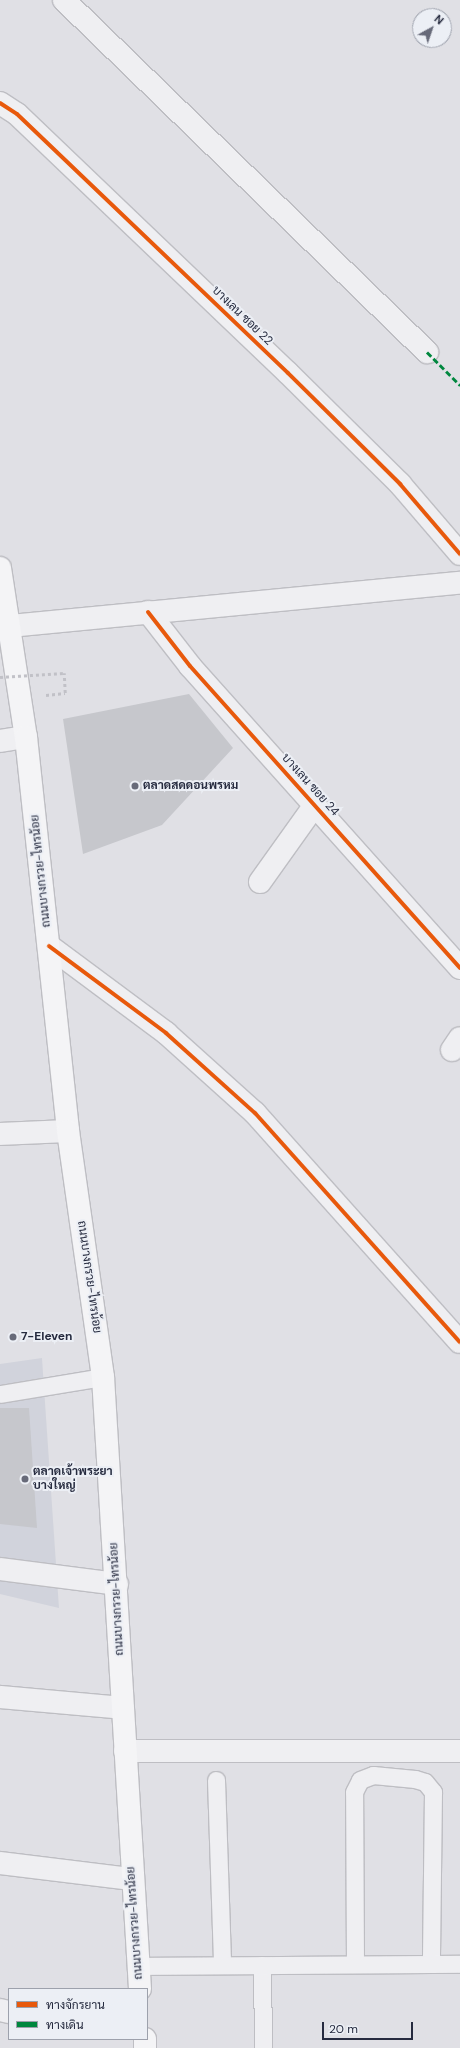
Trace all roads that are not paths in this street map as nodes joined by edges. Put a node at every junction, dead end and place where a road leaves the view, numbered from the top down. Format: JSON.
{"nodes":[{"id":1,"x":64,"y":0,"type":"edge"},
{"id":2,"x":0,"y":103,"type":"edge"},
{"id":3,"x":427,"y":352,"type":"dead end"},
{"id":4,"x":460,"y":554,"type":"edge"},
{"id":5,"x":0,"y":568,"type":"edge"},
{"id":6,"x":460,"y":583,"type":"edge"},
{"id":7,"x":148,"y":612,"type":"junction"},
{"id":8,"x":10,"y":626,"type":"junction"},
{"id":9,"x":26,"y":737,"type":"junction"},
{"id":10,"x":0,"y":741,"type":"edge"},
{"id":11,"x":315,"y":805,"type":"junction"},
{"id":12,"x":260,"y":882,"type":"dead end"},
{"id":13,"x":49,"y":946,"type":"junction"},
{"id":14,"x":460,"y":968,"type":"edge"},
{"id":15,"x":68,"y":1131,"type":"junction"},
{"id":16,"x":0,"y":1134,"type":"edge"},
{"id":17,"x":460,"y":1342,"type":"edge"},
{"id":18,"x":103,"y":1377,"type":"junction"},
{"id":19,"x":0,"y":1394,"type":"edge"},
{"id":20,"x":0,"y":1569,"type":"edge"},
{"id":21,"x":117,"y":1584,"type":"junction"},
{"id":22,"x":0,"y":1697,"type":"edge"},
{"id":23,"x":124,"y":1708,"type":"junction"},
{"id":24,"x":125,"y":1751,"type":"junction"},
{"id":25,"x":460,"y":1751,"type":"edge"},
{"id":26,"x":216,"y":1780,"type":"dead end"},
{"id":27,"x":0,"y":1863,"type":"edge"},
{"id":28,"x":131,"y":1879,"type":"junction"},
{"id":29,"x":355,"y":1963,"type":"junction"},
{"id":30,"x":431,"y":1963,"type":"junction"},
{"id":31,"x":262,"y":1964,"type":"junction"},
{"id":32,"x":460,"y":1964,"type":"edge"},
{"id":33,"x":222,"y":1965,"type":"junction"},
{"id":34,"x":138,"y":1966,"type":"junction"},
{"id":35,"x":140,"y":1988,"type":"edge"},
{"id":36,"x":263,"y":2048,"type":"edge"}],
"edges":[{"from":1,"to":3,"type":"street"},
{"from":2,"to":4,"type":"street","name":"บางเลน ซอย 22"},
{"from":5,"to":8,"type":"main road","name":"ถนนบางกรวย-ไทรน้อย"},
{"from":6,"to":7,"type":"street"},
{"from":7,"to":8,"type":"street"},
{"from":7,"to":11,"type":"street","name":"บางเลน ซอย 24"},
{"from":8,"to":9,"type":"main road","name":"ถนนบางกรวย-ไทรน้อย"},
{"from":9,"to":10,"type":"street"},
{"from":9,"to":13,"type":"main road","name":"ถนนบางกรวย-ไทรน้อย"},
{"from":11,"to":12,"type":"street"},
{"from":11,"to":14,"type":"street","name":"บางเลน ซอย 24"},
{"from":13,"to":15,"type":"main road","name":"ถนนบางกรวย-ไทรน้อย"},
{"from":13,"to":17,"type":"street"},
{"from":15,"to":16,"type":"street"},
{"from":15,"to":18,"type":"main road","name":"ถนนบางกรวย-ไทรน้อย"},
{"from":18,"to":19,"type":"lane"},
{"from":18,"to":21,"type":"main road","name":"ถนนบางกรวย-ไทรน้อย"},
{"from":20,"to":21,"type":"street"},
{"from":21,"to":23,"type":"main road","name":"ถนนบางกรวย-ไทรน้อย"},
{"from":22,"to":23,"type":"street"},
{"from":23,"to":24,"type":"main road","name":"ถนนบางกรวย-ไทรน้อย"},
{"from":24,"to":25,"type":"street"},
{"from":24,"to":28,"type":"main road","name":"ถนนบางกรวย-ไทรน้อย"},
{"from":26,"to":33,"type":"lane"},
{"from":27,"to":28,"type":"street"},
{"from":28,"to":34,"type":"main road","name":"ถนนบางกรวย-ไทรน้อย"},
{"from":29,"to":30,"type":"lane"},
{"from":29,"to":30,"type":"lane"},
{"from":29,"to":31,"type":"lane"},
{"from":30,"to":32,"type":"lane"},
{"from":31,"to":33,"type":"lane"},
{"from":31,"to":36,"type":"lane"},
{"from":33,"to":34,"type":"lane"},
{"from":34,"to":35,"type":"main road","name":"ถนนบางกรวย-ไทรน้อย"}]}
